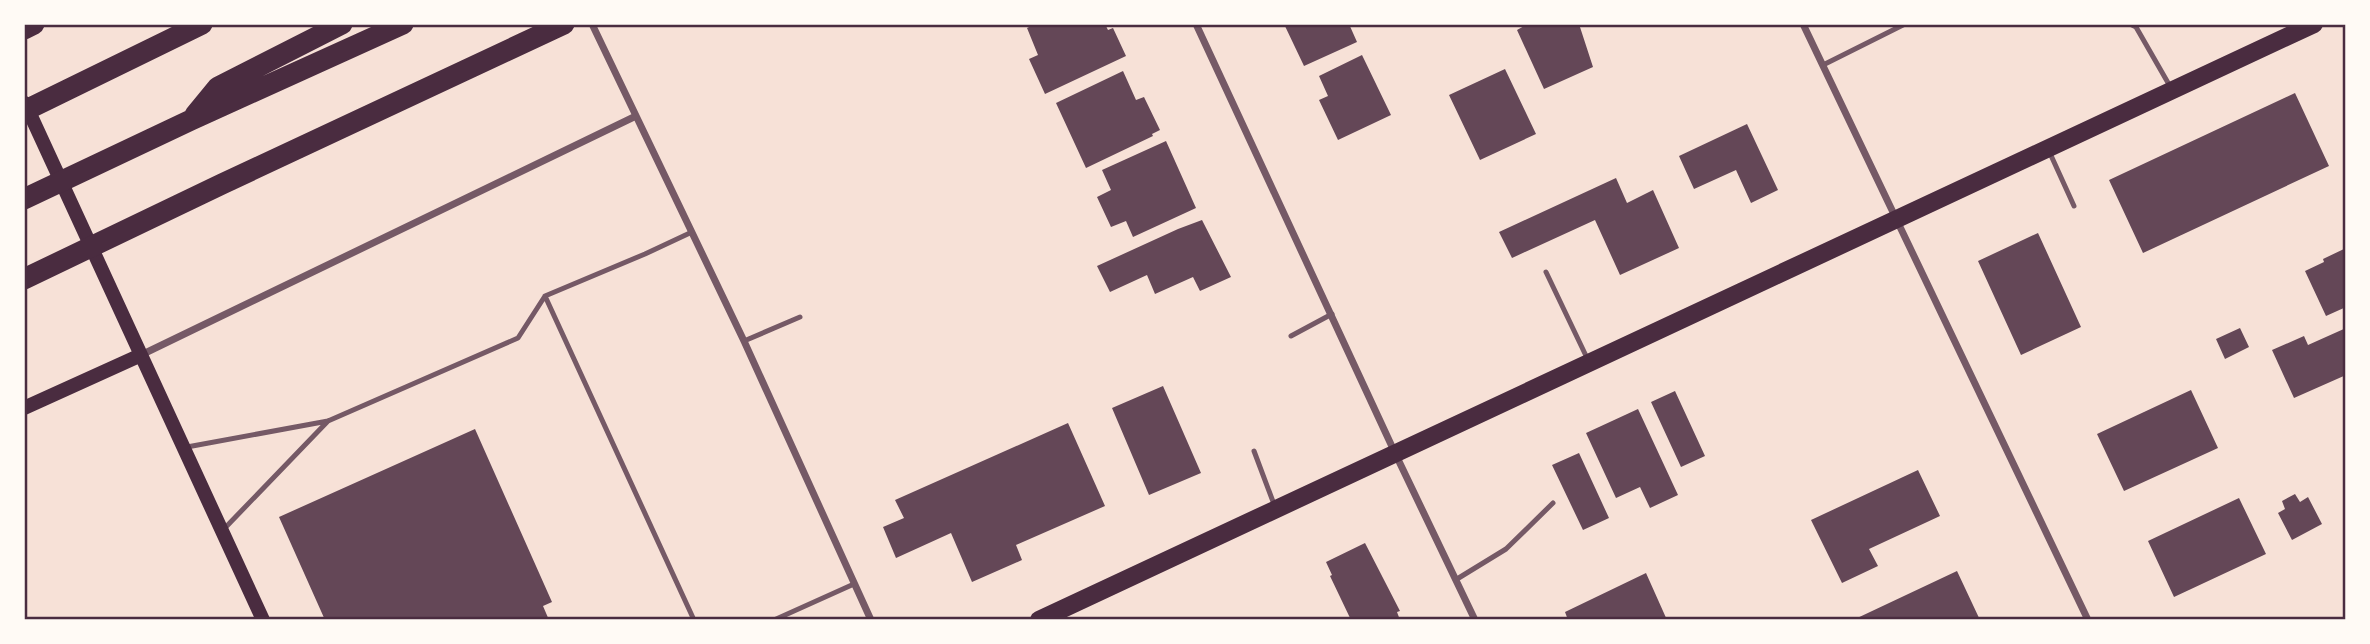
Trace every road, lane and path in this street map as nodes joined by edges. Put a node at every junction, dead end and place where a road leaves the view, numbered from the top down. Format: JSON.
{"nodes":[{"id":1,"x":34,"y":24,"type":"edge"},
{"id":2,"x":202,"y":24,"type":"edge"},
{"id":3,"x":342,"y":24,"type":"edge"},
{"id":4,"x":402,"y":24,"type":"edge"},
{"id":5,"x":564,"y":24,"type":"edge"},
{"id":6,"x":592,"y":24,"type":"edge"},
{"id":7,"x":1196,"y":24,"type":"edge"},
{"id":8,"x":1803,"y":24,"type":"edge"},
{"id":9,"x":1905,"y":24,"type":"edge"},
{"id":10,"x":2130,"y":24,"type":"edge"},
{"id":11,"x":2314,"y":24,"type":"edge"},
{"id":12,"x":24,"y":29,"type":"edge"},
{"id":13,"x":1823,"y":65,"type":"junction"},
{"id":14,"x":2172,"y":90,"type":"junction"},
{"id":15,"x":24,"y":102,"type":"edge"},
{"id":16,"x":24,"y":111,"type":"edge"},
{"id":17,"x":636,"y":116,"type":"junction"},
{"id":18,"x":191,"y":120,"type":"junction"},
{"id":19,"x":2048,"y":148,"type":"junction"},
{"id":20,"x":24,"y":199,"type":"edge"},
{"id":21,"x":2074,"y":206,"type":"dead end"},
{"id":22,"x":1896,"y":219,"type":"junction"},
{"id":23,"x":692,"y":232,"type":"junction"},
{"id":24,"x":1546,"y":272,"type":"dead end"},
{"id":25,"x":24,"y":279,"type":"edge"},
{"id":26,"x":545,"y":296,"type":"junction"},
{"id":27,"x":1332,"y":314,"type":"junction"},
{"id":28,"x":800,"y":317,"type":"dead end"},
{"id":29,"x":1291,"y":336,"type":"dead end"},
{"id":30,"x":744,"y":341,"type":"junction"},
{"id":31,"x":141,"y":355,"type":"junction"},
{"id":32,"x":1589,"y":363,"type":"junction"},
{"id":33,"x":24,"y":408,"type":"edge"},
{"id":34,"x":327,"y":421,"type":"junction"},
{"id":35,"x":184,"y":447,"type":"junction"},
{"id":36,"x":1254,"y":451,"type":"dead end"},
{"id":37,"x":1395,"y":453,"type":"junction"},
{"id":38,"x":1553,"y":503,"type":"dead end"},
{"id":39,"x":1276,"y":508,"type":"junction"},
{"id":40,"x":222,"y":531,"type":"junction"},
{"id":41,"x":1457,"y":579,"type":"junction"},
{"id":42,"x":855,"y":584,"type":"junction"},
{"id":43,"x":263,"y":620,"type":"edge"},
{"id":44,"x":694,"y":620,"type":"edge"},
{"id":45,"x":774,"y":620,"type":"edge"},
{"id":46,"x":871,"y":620,"type":"edge"},
{"id":47,"x":1039,"y":620,"type":"edge"},
{"id":48,"x":1475,"y":620,"type":"edge"},
{"id":49,"x":2088,"y":620,"type":"edge"}],
"edges":[{"from":1,"to":12,"type":"highway"},
{"from":2,"to":16,"type":"highway"},
{"from":3,"to":18,"type":"highway"},
{"from":4,"to":18,"type":"highway"},
{"from":5,"to":25,"type":"highway"},
{"from":6,"to":17,"type":"street"},
{"from":7,"to":27,"type":"street"},
{"from":8,"to":13,"type":"street"},
{"from":9,"to":13,"type":"lane"},
{"from":10,"to":14,"type":"lane"},
{"from":11,"to":14,"type":"main road"},
{"from":13,"to":22,"type":"street"},
{"from":14,"to":19,"type":"main road"},
{"from":15,"to":31,"type":"main road"},
{"from":17,"to":23,"type":"street"},
{"from":17,"to":31,"type":"street"},
{"from":18,"to":20,"type":"highway"},
{"from":19,"to":21,"type":"lane"},
{"from":19,"to":22,"type":"main road"},
{"from":22,"to":32,"type":"main road"},
{"from":22,"to":49,"type":"street"},
{"from":23,"to":26,"type":"lane"},
{"from":23,"to":30,"type":"street"},
{"from":24,"to":32,"type":"lane"},
{"from":26,"to":34,"type":"lane"},
{"from":26,"to":44,"type":"lane"},
{"from":27,"to":29,"type":"lane"},
{"from":27,"to":37,"type":"street"},
{"from":28,"to":30,"type":"lane"},
{"from":30,"to":42,"type":"street"},
{"from":31,"to":33,"type":"main road"},
{"from":31,"to":35,"type":"main road"},
{"from":32,"to":37,"type":"main road"},
{"from":34,"to":35,"type":"lane"},
{"from":34,"to":40,"type":"lane"},
{"from":35,"to":40,"type":"main road"},
{"from":36,"to":39,"type":"lane"},
{"from":37,"to":39,"type":"main road"},
{"from":37,"to":41,"type":"street"},
{"from":38,"to":41,"type":"lane"},
{"from":39,"to":47,"type":"main road"},
{"from":40,"to":43,"type":"main road"},
{"from":41,"to":48,"type":"street"},
{"from":42,"to":45,"type":"lane"},
{"from":42,"to":46,"type":"street"}]}
